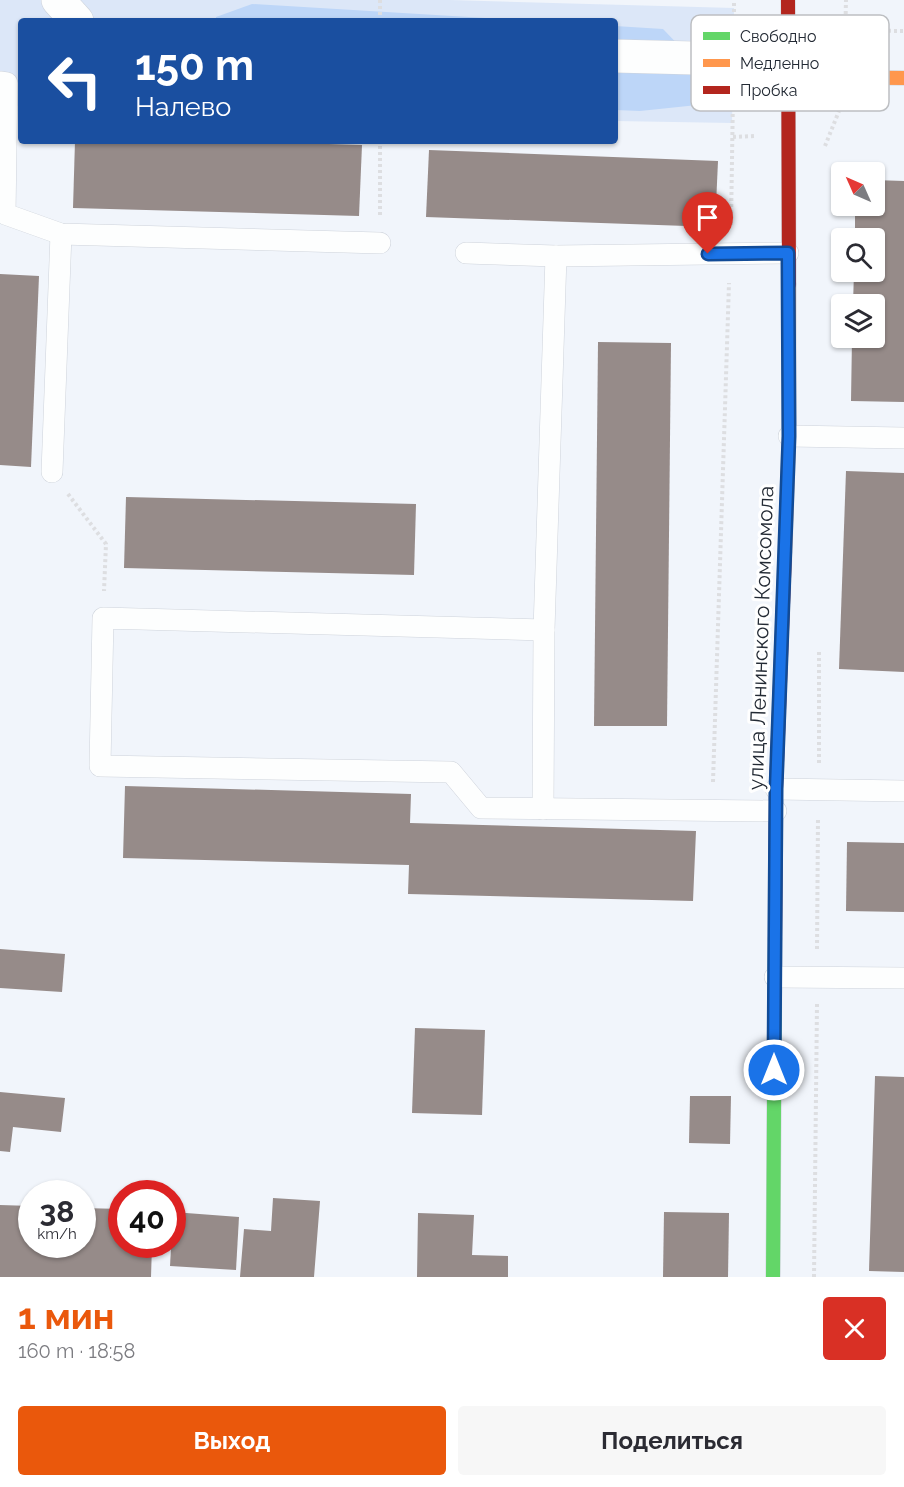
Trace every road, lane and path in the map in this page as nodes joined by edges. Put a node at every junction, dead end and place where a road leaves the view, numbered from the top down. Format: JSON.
{"nodes":[{"id":1,"x":58,"y":0,"type":"edge"},
{"id":2,"x":380,"y":0,"type":"edge"},
{"id":3,"x":734,"y":0,"type":"edge"},
{"id":4,"x":734,"y":15,"type":"edge"},
{"id":5,"x":75,"y":18,"type":"edge"},
{"id":6,"x":380,"y":18,"type":"edge"},
{"id":7,"x":618,"y":56,"type":"edge"},
{"id":8,"x":691,"y":58,"type":"edge"},
{"id":9,"x":0,"y":82,"type":"edge"},
{"id":10,"x":732,"y":111,"type":"edge"},
{"id":11,"x":788,"y":111,"type":"edge"},
{"id":12,"x":839,"y":111,"type":"edge"},
{"id":13,"x":380,"y":144,"type":"edge"},
{"id":14,"x":824,"y":148,"type":"dead end"},
{"id":15,"x":3,"y":214,"type":"edge"},
{"id":16,"x":61,"y":234,"type":"junction"},
{"id":17,"x":380,"y":243,"type":"joint"},
{"id":18,"x":466,"y":253,"type":"dead end"},
{"id":19,"x":788,"y":253,"type":"junction"},
{"id":20,"x":730,"y":254,"type":"junction"},
{"id":21,"x":556,"y":255,"type":"junction"},
{"id":22,"x":789,"y":436,"type":"junction"},
{"id":23,"x":904,"y":438,"type":"edge"},
{"id":24,"x":52,"y":472,"type":"joint"},
{"id":25,"x":103,"y":618,"type":"junction"},
{"id":26,"x":544,"y":630,"type":"junction"},
{"id":27,"x":819,"y":648,"type":"dead end"},
{"id":28,"x":776,"y":789,"type":"junction"},
{"id":29,"x":819,"y":790,"type":"junction"},
{"id":30,"x":904,"y":791,"type":"edge"},
{"id":31,"x":543,"y":809,"type":"junction"},
{"id":32,"x":712,"y":810,"type":"junction"},
{"id":33,"x":776,"y":811,"type":"junction"},
{"id":34,"x":775,"y":977,"type":"junction"},
{"id":35,"x":817,"y":978,"type":"junction"},
{"id":36,"x":904,"y":978,"type":"edge"},
{"id":37,"x":773,"y":1277,"type":"edge"},
{"id":38,"x":814,"y":1277,"type":"edge"}],
"edges":[{"from":1,"to":5,"type":"street"},
{"from":2,"to":6,"type":"path"},
{"from":3,"to":4,"type":"path"},
{"from":7,"to":8,"type":"street"},
{"from":9,"to":15,"type":"lane"},
{"from":10,"to":20,"type":"path"},
{"from":11,"to":19,"type":"street","name":"улица Ленинского Комсомола"},
{"from":12,"to":14,"type":"path"},
{"from":13,"to":17,"type":"path"},
{"from":15,"to":16,"type":"lane"},
{"from":16,"to":17,"type":"lane"},
{"from":16,"to":24,"type":"lane"},
{"from":18,"to":21,"type":"lane"},
{"from":19,"to":20,"type":"lane"},
{"from":19,"to":22,"type":"street","name":"улица Ленинского Комсомола"},
{"from":20,"to":21,"type":"lane"},
{"from":20,"to":32,"type":"path"},
{"from":21,"to":26,"type":"lane"},
{"from":22,"to":23,"type":"lane"},
{"from":22,"to":28,"type":"street","name":"улица Ленинского Комсомола"},
{"from":24,"to":25,"type":"path"},
{"from":25,"to":26,"type":"lane"},
{"from":25,"to":31,"type":"lane"},
{"from":26,"to":31,"type":"lane"},
{"from":27,"to":29,"type":"path"},
{"from":28,"to":29,"type":"lane"},
{"from":28,"to":33,"type":"street","name":"улица Ленинского Комсомола"},
{"from":29,"to":30,"type":"lane"},
{"from":29,"to":35,"type":"path"},
{"from":31,"to":32,"type":"lane"},
{"from":32,"to":33,"type":"lane"},
{"from":33,"to":34,"type":"street","name":"улица Ленинского Комсомола"},
{"from":34,"to":35,"type":"lane"},
{"from":34,"to":37,"type":"street","name":"улица Ленинского Комсомола"},
{"from":35,"to":36,"type":"lane"},
{"from":35,"to":38,"type":"path"}]}
